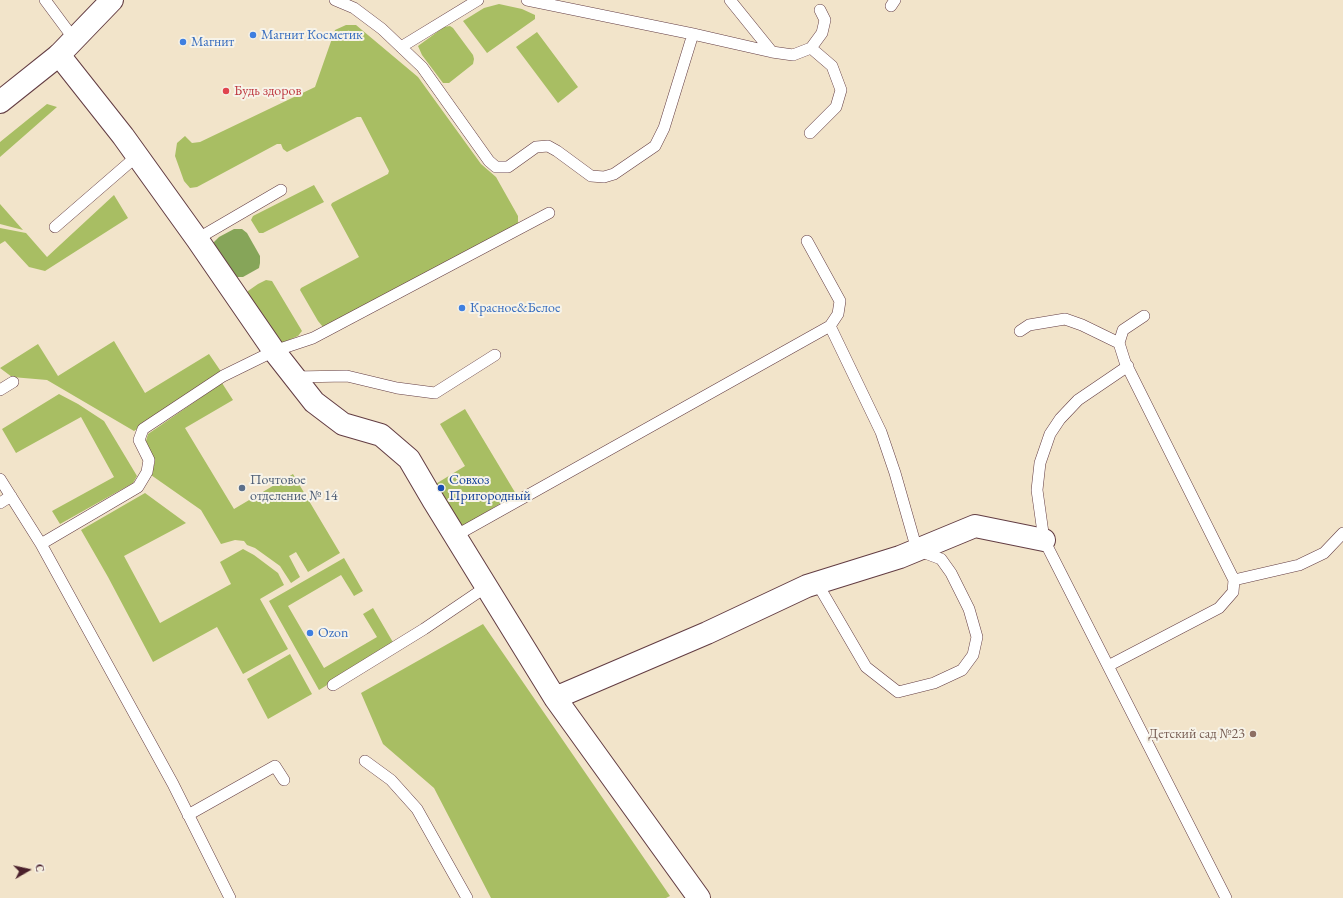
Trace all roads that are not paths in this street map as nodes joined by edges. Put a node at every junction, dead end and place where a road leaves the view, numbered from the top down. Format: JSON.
{"nodes":[{"id":1,"x":45,"y":0,"type":"edge"},
{"id":2,"x":112,"y":0,"type":"edge"},
{"id":3,"x":335,"y":0,"type":"edge"},
{"id":4,"x":478,"y":0,"type":"edge"},
{"id":5,"x":527,"y":0,"type":"edge"},
{"id":6,"x":730,"y":0,"type":"edge"},
{"id":7,"x":820,"y":10,"type":"dead end"},
{"id":8,"x":693,"y":34,"type":"junction"},
{"id":9,"x":74,"y":39,"type":"junction"},
{"id":10,"x":401,"y":47,"type":"junction"},
{"id":11,"x":811,"y":48,"type":"junction"},
{"id":12,"x":772,"y":52,"type":"junction"},
{"id":13,"x":59,"y":55,"type":"junction"},
{"id":14,"x":0,"y":102,"type":"edge"},
{"id":15,"x":810,"y":133,"type":"dead end"},
{"id":16,"x":137,"y":156,"type":"junction"},
{"id":17,"x":281,"y":190,"type":"dead end"},
{"id":18,"x":549,"y":213,"type":"dead end"},
{"id":19,"x":55,"y":227,"type":"dead end"},
{"id":20,"x":197,"y":239,"type":"junction"},
{"id":21,"x":807,"y":241,"type":"dead end"},
{"id":22,"x":1144,"y":316,"type":"dead end"},
{"id":23,"x":830,"y":326,"type":"junction"},
{"id":24,"x":1020,"y":331,"type":"dead end"},
{"id":25,"x":1119,"y":343,"type":"junction"},
{"id":26,"x":274,"y":351,"type":"junction"},
{"id":27,"x":495,"y":355,"type":"dead end"},
{"id":28,"x":1128,"y":366,"type":"junction"},
{"id":29,"x":295,"y":377,"type":"junction"},
{"id":30,"x":13,"y":382,"type":"dead end"},
{"id":31,"x":0,"y":390,"type":"edge"},
{"id":32,"x":0,"y":479,"type":"edge"},
{"id":33,"x":11,"y":496,"type":"junction"},
{"id":34,"x":0,"y":503,"type":"edge"},
{"id":35,"x":1343,"y":533,"type":"edge"},
{"id":36,"x":455,"y":536,"type":"junction"},
{"id":37,"x":1044,"y":540,"type":"junction"},
{"id":38,"x":41,"y":544,"type":"junction"},
{"id":39,"x":917,"y":550,"type":"junction"},
{"id":40,"x":1234,"y":580,"type":"junction"},
{"id":41,"x":817,"y":583,"type":"junction"},
{"id":42,"x":486,"y":587,"type":"junction"},
{"id":43,"x":1108,"y":666,"type":"junction"},
{"id":44,"x":333,"y":686,"type":"dead end"},
{"id":45,"x":556,"y":698,"type":"junction"},
{"id":46,"x":365,"y":761,"type":"dead end"},
{"id":47,"x":284,"y":780,"type":"dead end"},
{"id":48,"x":188,"y":815,"type":"junction"},
{"id":49,"x":694,"y":896,"type":"edge"},
{"id":50,"x":230,"y":898,"type":"edge"},
{"id":51,"x":467,"y":898,"type":"edge"},
{"id":52,"x":1226,"y":898,"type":"edge"}],
"edges":[{"from":1,"to":9,"type":"lane"},
{"from":2,"to":9,"type":"street"},
{"from":3,"to":10,"type":"lane"},
{"from":4,"to":10,"type":"lane"},
{"from":5,"to":8,"type":"lane"},
{"from":6,"to":12,"type":"lane"},
{"from":7,"to":11,"type":"lane"},
{"from":8,"to":10,"type":"lane"},
{"from":8,"to":12,"type":"lane"},
{"from":9,"to":13,"type":"street"},
{"from":11,"to":12,"type":"lane"},
{"from":11,"to":15,"type":"lane"},
{"from":13,"to":14,"type":"street"},
{"from":13,"to":16,"type":"street"},
{"from":16,"to":19,"type":"lane"},
{"from":16,"to":20,"type":"street"},
{"from":17,"to":20,"type":"lane"},
{"from":18,"to":26,"type":"lane"},
{"from":20,"to":26,"type":"street"},
{"from":21,"to":23,"type":"lane"},
{"from":22,"to":25,"type":"lane"},
{"from":23,"to":36,"type":"lane"},
{"from":23,"to":39,"type":"lane"},
{"from":24,"to":25,"type":"lane"},
{"from":25,"to":28,"type":"lane"},
{"from":26,"to":29,"type":"street"},
{"from":26,"to":38,"type":"lane"},
{"from":27,"to":29,"type":"lane"},
{"from":28,"to":37,"type":"lane"},
{"from":28,"to":40,"type":"lane"},
{"from":29,"to":36,"type":"street"},
{"from":30,"to":31,"type":"lane"},
{"from":32,"to":33,"type":"lane"},
{"from":33,"to":34,"type":"lane"},
{"from":33,"to":38,"type":"lane"},
{"from":35,"to":40,"type":"lane"},
{"from":36,"to":42,"type":"street"},
{"from":37,"to":39,"type":"street"},
{"from":37,"to":43,"type":"lane"},
{"from":38,"to":48,"type":"lane"},
{"from":39,"to":41,"type":"street"},
{"from":39,"to":41,"type":"lane"},
{"from":40,"to":43,"type":"lane"},
{"from":41,"to":45,"type":"street"},
{"from":42,"to":44,"type":"lane"},
{"from":42,"to":45,"type":"street"},
{"from":43,"to":52,"type":"lane"},
{"from":45,"to":49,"type":"street"},
{"from":46,"to":51,"type":"lane"},
{"from":47,"to":48,"type":"lane"},
{"from":48,"to":50,"type":"lane"}]}
